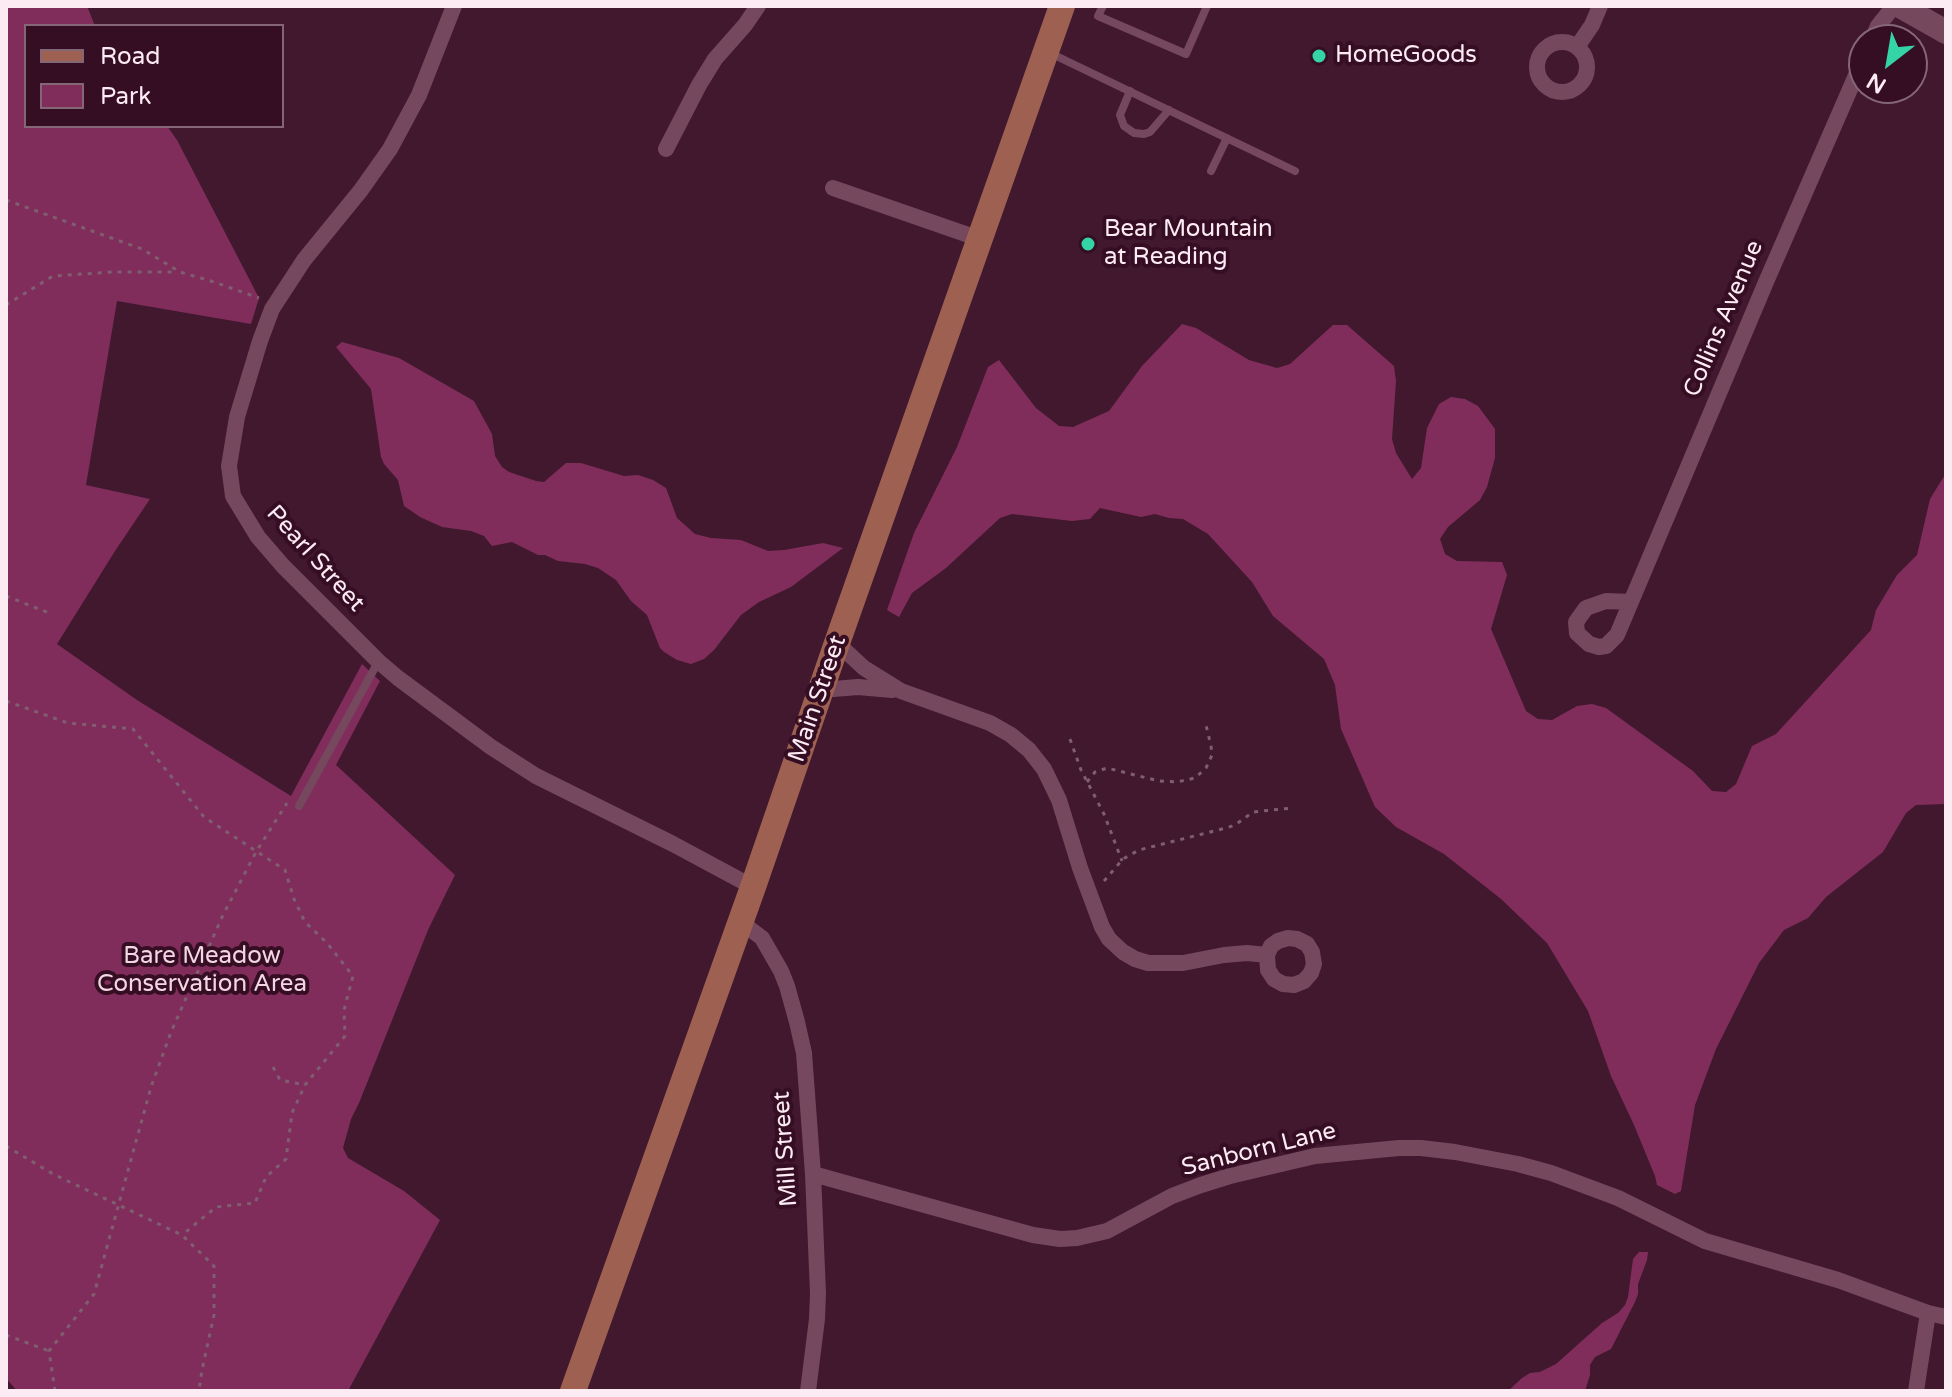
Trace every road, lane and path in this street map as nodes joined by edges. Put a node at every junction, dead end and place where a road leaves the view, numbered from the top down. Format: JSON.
{"nodes":[{"id":1,"x":454,"y":6,"type":"edge"},
{"id":2,"x":758,"y":6,"type":"edge"},
{"id":3,"x":1103,"y":6,"type":"edge"},
{"id":4,"x":1207,"y":6,"type":"edge"},
{"id":5,"x":1600,"y":6,"type":"edge"},
{"id":6,"x":1897,"y":6,"type":"edge"},
{"id":7,"x":1058,"y":8,"type":"edge"},
{"id":8,"x":1880,"y":24,"type":"edge"},
{"id":9,"x":1946,"y":32,"type":"edge"},
{"id":10,"x":1577,"y":47,"type":"dead end"},
{"id":11,"x":1046,"y":51,"type":"junction"},
{"id":12,"x":1130,"y":91,"type":"junction"},
{"id":13,"x":1848,"y":94,"type":"edge"},
{"id":14,"x":1169,"y":110,"type":"junction"},
{"id":15,"x":1227,"y":138,"type":"junction"},
{"id":16,"x":666,"y":149,"type":"dead end"},
{"id":17,"x":1211,"y":171,"type":"dead end"},
{"id":18,"x":1295,"y":171,"type":"dead end"},
{"id":19,"x":833,"y":188,"type":"dead end"},
{"id":20,"x":6,"y":200,"type":"edge"},
{"id":21,"x":980,"y":239,"type":"junction"},
{"id":22,"x":180,"y":272,"type":"junction"},
{"id":23,"x":259,"y":298,"type":"dead end"},
{"id":24,"x":6,"y":305,"type":"edge"},
{"id":25,"x":6,"y":596,"type":"edge"},
{"id":26,"x":1631,"y":602,"type":"dead end"},
{"id":27,"x":49,"y":613,"type":"dead end"},
{"id":28,"x":837,"y":643,"type":"junction"},
{"id":29,"x":378,"y":661,"type":"junction"},
{"id":30,"x":821,"y":690,"type":"junction"},
{"id":31,"x":901,"y":691,"type":"junction"},
{"id":32,"x":6,"y":701,"type":"edge"},
{"id":33,"x":1206,"y":725,"type":"dead end"},
{"id":34,"x":1070,"y":739,"type":"dead end"},
{"id":35,"x":1087,"y":782,"type":"junction"},
{"id":36,"x":291,"y":797,"type":"dead end"},
{"id":37,"x":299,"y":806,"type":"dead end"},
{"id":38,"x":1292,"y":808,"type":"dead end"},
{"id":39,"x":256,"y":852,"type":"junction"},
{"id":40,"x":1122,"y":861,"type":"junction"},
{"id":41,"x":753,"y":887,"type":"junction"},
{"id":42,"x":1089,"y":892,"type":"junction"},
{"id":43,"x":741,"y":922,"type":"junction"},
{"id":44,"x":1267,"y":955,"type":"dead end"},
{"id":45,"x":273,"y":1067,"type":"dead end"},
{"id":46,"x":305,"y":1085,"type":"junction"},
{"id":47,"x":6,"y":1146,"type":"edge"},
{"id":48,"x":813,"y":1174,"type":"junction"},
{"id":49,"x":120,"y":1205,"type":"junction"},
{"id":50,"x":182,"y":1235,"type":"junction"},
{"id":51,"x":1928,"y":1313,"type":"junction"},
{"id":52,"x":1946,"y":1317,"type":"edge"},
{"id":53,"x":6,"y":1335,"type":"edge"},
{"id":54,"x":49,"y":1351,"type":"junction"},
{"id":55,"x":55,"y":1391,"type":"edge"},
{"id":56,"x":199,"y":1391,"type":"edge"},
{"id":57,"x":573,"y":1391,"type":"edge"},
{"id":58,"x":808,"y":1391,"type":"edge"},
{"id":59,"x":1916,"y":1391,"type":"edge"}],
"edges":[{"from":1,"to":29,"type":"street","name":"Pearl Street"},
{"from":2,"to":16,"type":"street"},
{"from":3,"to":4,"type":"lane"},
{"from":5,"to":10,"type":"street"},
{"from":6,"to":8,"type":"street"},
{"from":6,"to":9,"type":"main road"},
{"from":7,"to":11,"type":"main road","name":"Main Street"},
{"from":11,"to":12,"type":"lane"},
{"from":11,"to":21,"type":"main road","name":"Main Street"},
{"from":12,"to":14,"type":"lane"},
{"from":12,"to":14,"type":"lane"},
{"from":13,"to":26,"type":"street","name":"Collins Avenue"},
{"from":14,"to":15,"type":"lane"},
{"from":15,"to":17,"type":"lane"},
{"from":15,"to":18,"type":"lane"},
{"from":19,"to":21,"type":"street"},
{"from":20,"to":22,"type":"path"},
{"from":21,"to":28,"type":"main road","name":"Main Street"},
{"from":22,"to":23,"type":"path"},
{"from":22,"to":24,"type":"path"},
{"from":25,"to":27,"type":"path"},
{"from":28,"to":30,"type":"main road","name":"Main Street"},
{"from":28,"to":31,"type":"street"},
{"from":29,"to":37,"type":"lane"},
{"from":29,"to":41,"type":"street","name":"Pearl Street"},
{"from":30,"to":31,"type":"street"},
{"from":30,"to":41,"type":"main road","name":"Main Street"},
{"from":31,"to":42,"type":"street"},
{"from":32,"to":39,"type":"path"},
{"from":33,"to":35,"type":"path"},
{"from":34,"to":35,"type":"path"},
{"from":35,"to":40,"type":"path"},
{"from":36,"to":39,"type":"path"},
{"from":38,"to":40,"type":"path"},
{"from":39,"to":46,"type":"path"},
{"from":39,"to":49,"type":"path"},
{"from":40,"to":42,"type":"path"},
{"from":41,"to":43,"type":"main road","name":"Main Street"},
{"from":42,"to":44,"type":"street"},
{"from":43,"to":48,"type":"street","name":"Mill Street"},
{"from":43,"to":57,"type":"main road","name":"Main Street"},
{"from":45,"to":46,"type":"path"},
{"from":46,"to":50,"type":"path"},
{"from":47,"to":49,"type":"path"},
{"from":48,"to":51,"type":"street","name":"Sanborn Lane"},
{"from":48,"to":58,"type":"street","name":"Mill Street"},
{"from":49,"to":50,"type":"path"},
{"from":49,"to":54,"type":"path"},
{"from":50,"to":56,"type":"path"},
{"from":51,"to":52,"type":"street","name":"Sanborn Lane"},
{"from":51,"to":59,"type":"street"},
{"from":53,"to":54,"type":"path"},
{"from":54,"to":55,"type":"path"}]}
